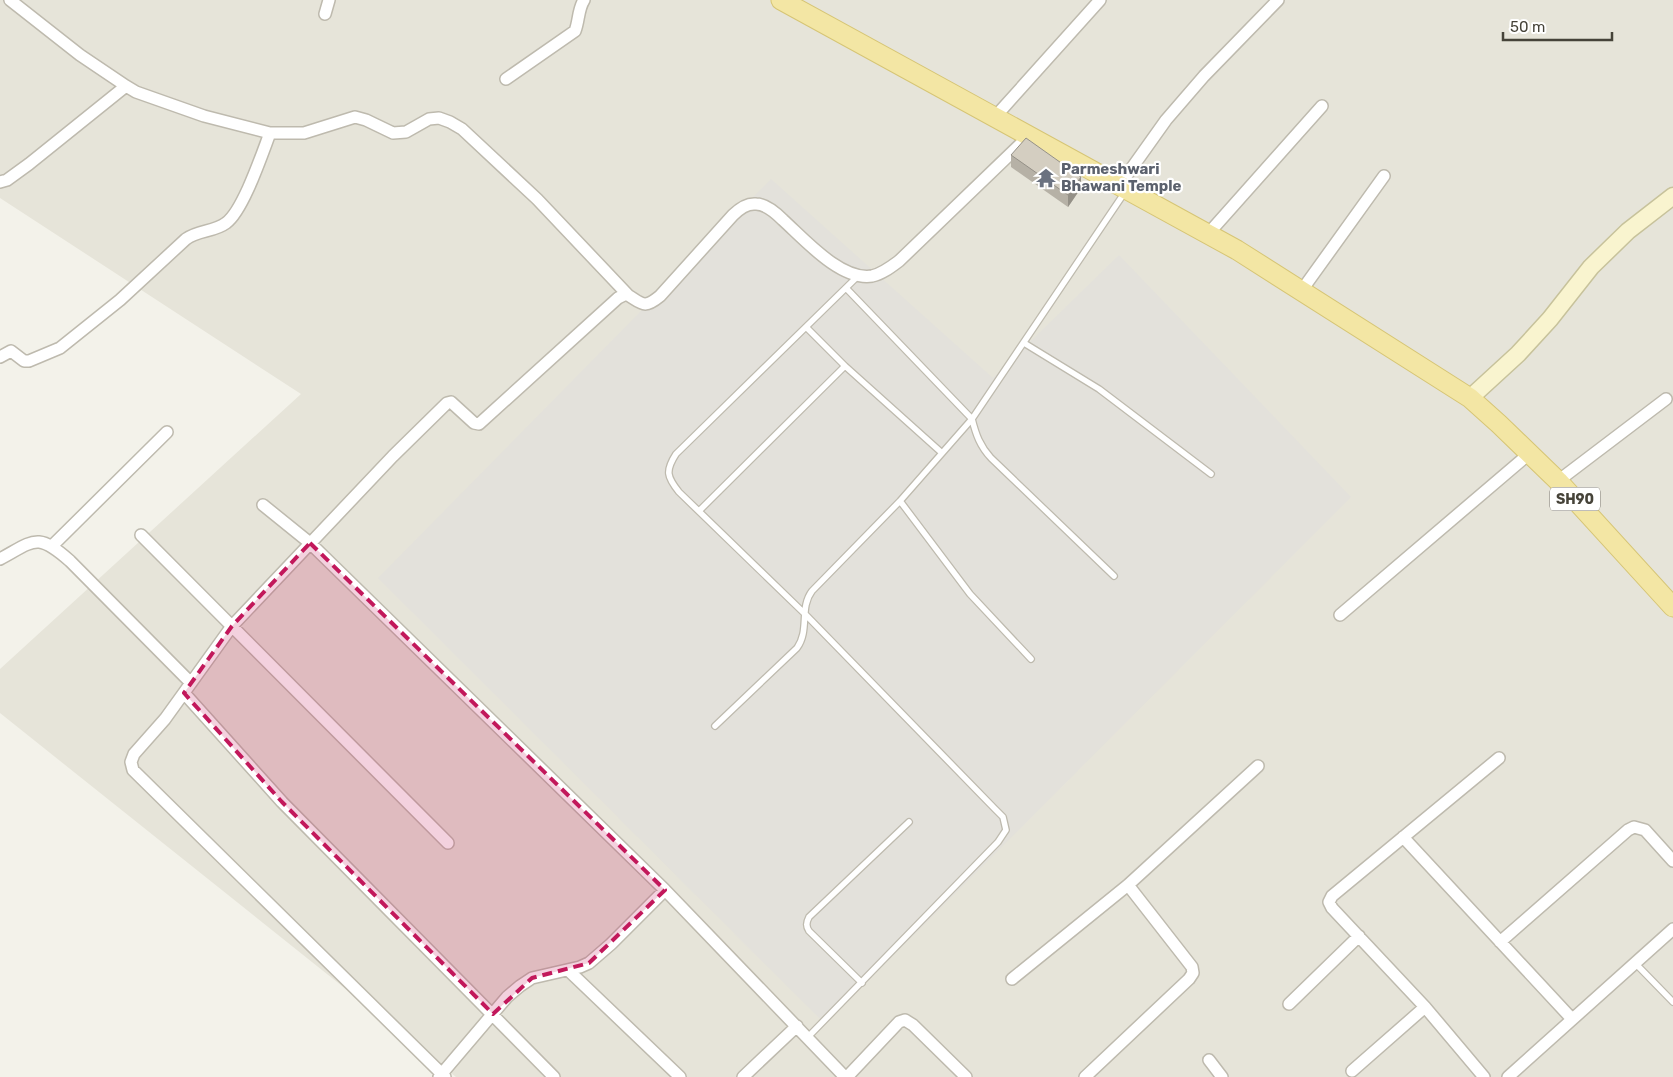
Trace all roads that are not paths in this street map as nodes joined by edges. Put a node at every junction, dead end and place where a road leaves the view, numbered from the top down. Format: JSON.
{"nodes":[{"id":1,"x":10,"y":0,"type":"edge"},
{"id":2,"x":330,"y":0,"type":"edge"},
{"id":3,"x":584,"y":0,"type":"edge"},
{"id":4,"x":781,"y":0,"type":"edge"},
{"id":5,"x":1100,"y":0,"type":"edge"},
{"id":6,"x":1278,"y":0,"type":"edge"},
{"id":7,"x":325,"y":14,"type":"dead end"},
{"id":8,"x":506,"y":79,"type":"dead end"},
{"id":9,"x":126,"y":86,"type":"junction"},
{"id":10,"x":1322,"y":106,"type":"dead end"},
{"id":11,"x":994,"y":117,"type":"junction"},
{"id":12,"x":270,"y":133,"type":"junction"},
{"id":13,"x":1029,"y":136,"type":"junction"},
{"id":14,"x":1384,"y":176,"type":"dead end"},
{"id":15,"x":0,"y":182,"type":"edge"},
{"id":16,"x":1123,"y":188,"type":"junction"},
{"id":17,"x":1673,"y":196,"type":"edge"},
{"id":18,"x":1208,"y":234,"type":"junction"},
{"id":19,"x":858,"y":276,"type":"junction"},
{"id":20,"x":846,"y":288,"type":"junction"},
{"id":21,"x":1302,"y":290,"type":"junction"},
{"id":22,"x":628,"y":295,"type":"junction"},
{"id":23,"x":806,"y":327,"type":"junction"},
{"id":24,"x":1024,"y":343,"type":"junction"},
{"id":25,"x":0,"y":357,"type":"edge"},
{"id":26,"x":845,"y":366,"type":"junction"},
{"id":27,"x":1470,"y":398,"type":"junction"},
{"id":28,"x":1666,"y":399,"type":"dead end"},
{"id":29,"x":972,"y":419,"type":"junction"},
{"id":30,"x":166,"y":432,"type":"dead end"},
{"id":31,"x":942,"y":453,"type":"junction"},
{"id":32,"x":1530,"y":453,"type":"junction"},
{"id":33,"x":1211,"y":474,"type":"dead end"},
{"id":34,"x":1558,"y":481,"type":"junction"},
{"id":35,"x":900,"y":501,"type":"junction"},
{"id":36,"x":263,"y":505,"type":"dead end"},
{"id":37,"x":699,"y":512,"type":"junction"},
{"id":38,"x":141,"y":535,"type":"dead end"},
{"id":39,"x":310,"y":544,"type":"junction"},
{"id":40,"x":52,"y":546,"type":"junction"},
{"id":41,"x":0,"y":559,"type":"edge"},
{"id":42,"x":1114,"y":576,"type":"dead end"},
{"id":43,"x":1673,"y":608,"type":"edge"},
{"id":44,"x":805,"y":614,"type":"junction"},
{"id":45,"x":1340,"y":615,"type":"dead end"},
{"id":46,"x":232,"y":626,"type":"junction"},
{"id":47,"x":1031,"y":659,"type":"dead end"},
{"id":48,"x":191,"y":682,"type":"junction"},
{"id":49,"x":184,"y":693,"type":"junction"},
{"id":50,"x":715,"y":726,"type":"dead end"},
{"id":51,"x":1499,"y":758,"type":"dead end"},
{"id":52,"x":1258,"y":766,"type":"dead end"},
{"id":53,"x":909,"y":822,"type":"dead end"},
{"id":54,"x":1403,"y":837,"type":"junction"},
{"id":55,"x":448,"y":843,"type":"dead end"},
{"id":56,"x":1673,"y":861,"type":"edge"},
{"id":57,"x":1128,"y":885,"type":"junction"},
{"id":58,"x":665,"y":890,"type":"junction"},
{"id":59,"x":1673,"y":929,"type":"edge"},
{"id":60,"x":1359,"y":936,"type":"junction"},
{"id":61,"x":1500,"y":942,"type":"junction"},
{"id":62,"x":1635,"y":963,"type":"junction"},
{"id":63,"x":568,"y":970,"type":"junction"},
{"id":64,"x":1012,"y":979,"type":"dead end"},
{"id":65,"x":862,"y":982,"type":"junction"},
{"id":66,"x":1673,"y":1002,"type":"edge"},
{"id":67,"x":1289,"y":1004,"type":"dead end"},
{"id":68,"x":1425,"y":1007,"type":"junction"},
{"id":69,"x":493,"y":1014,"type":"junction"},
{"id":70,"x":1572,"y":1019,"type":"junction"},
{"id":71,"x":797,"y":1026,"type":"junction"},
{"id":72,"x":808,"y":1037,"type":"junction"},
{"id":73,"x":1209,"y":1060,"type":"dead end"},
{"id":74,"x":1352,"y":1071,"type":"dead end"},
{"id":75,"x":442,"y":1076,"type":"edge"},
{"id":76,"x":554,"y":1077,"type":"edge"},
{"id":77,"x":680,"y":1077,"type":"edge"},
{"id":78,"x":743,"y":1077,"type":"edge"},
{"id":79,"x":846,"y":1077,"type":"edge"},
{"id":80,"x":966,"y":1077,"type":"edge"},
{"id":81,"x":1085,"y":1077,"type":"edge"},
{"id":82,"x":1222,"y":1077,"type":"edge"},
{"id":83,"x":1484,"y":1077,"type":"edge"},
{"id":84,"x":1508,"y":1077,"type":"edge"}],
"edges":[{"from":1,"to":9,"type":"street"},
{"from":2,"to":7,"type":"street"},
{"from":3,"to":8,"type":"street"},
{"from":4,"to":11,"type":"main road","number":"SH90"},
{"from":5,"to":11,"type":"street"},
{"from":6,"to":16,"type":"street"},
{"from":9,"to":12,"type":"street"},
{"from":9,"to":15,"type":"street"},
{"from":10,"to":18,"type":"street"},
{"from":11,"to":13,"type":"main road","number":"SH90"},
{"from":12,"to":22,"type":"street"},
{"from":12,"to":25,"type":"street"},
{"from":13,"to":16,"type":"main road","number":"SH90"},
{"from":13,"to":19,"type":"street"},
{"from":14,"to":21,"type":"street"},
{"from":16,"to":18,"type":"main road","number":"SH90"},
{"from":16,"to":24,"type":"lane"},
{"from":17,"to":27,"type":"street"},
{"from":18,"to":21,"type":"main road","number":"SH90"},
{"from":19,"to":20,"type":"lane"},
{"from":19,"to":22,"type":"street"},
{"from":20,"to":23,"type":"lane"},
{"from":20,"to":29,"type":"lane"},
{"from":21,"to":27,"type":"main road","number":"SH90"},
{"from":22,"to":39,"type":"street"},
{"from":23,"to":26,"type":"lane"},
{"from":23,"to":37,"type":"lane"},
{"from":24,"to":29,"type":"lane"},
{"from":24,"to":33,"type":"lane"},
{"from":26,"to":31,"type":"lane"},
{"from":26,"to":37,"type":"lane"},
{"from":27,"to":32,"type":"main road","number":"SH90"},
{"from":28,"to":34,"type":"street"},
{"from":29,"to":31,"type":"lane"},
{"from":29,"to":42,"type":"lane"},
{"from":30,"to":40,"type":"street"},
{"from":31,"to":35,"type":"lane"},
{"from":32,"to":34,"type":"main road","number":"SH90"},
{"from":32,"to":45,"type":"street"},
{"from":34,"to":43,"type":"main road","number":"SH90"},
{"from":35,"to":44,"type":"lane"},
{"from":35,"to":47,"type":"lane"},
{"from":36,"to":39,"type":"street"},
{"from":37,"to":44,"type":"lane"},
{"from":38,"to":46,"type":"street"},
{"from":39,"to":46,"type":"street"},
{"from":39,"to":58,"type":"street"},
{"from":40,"to":41,"type":"street"},
{"from":40,"to":48,"type":"street"},
{"from":44,"to":50,"type":"lane"},
{"from":44,"to":65,"type":"lane"},
{"from":46,"to":48,"type":"street"},
{"from":46,"to":55,"type":"street"},
{"from":48,"to":49,"type":"street"},
{"from":49,"to":69,"type":"street"},
{"from":49,"to":75,"type":"street"},
{"from":51,"to":54,"type":"street"},
{"from":52,"to":57,"type":"street"},
{"from":53,"to":65,"type":"lane"},
{"from":54,"to":60,"type":"street"},
{"from":54,"to":61,"type":"street"},
{"from":56,"to":61,"type":"street"},
{"from":57,"to":64,"type":"street"},
{"from":57,"to":81,"type":"street"},
{"from":58,"to":63,"type":"street"},
{"from":58,"to":71,"type":"street"},
{"from":59,"to":62,"type":"street"},
{"from":60,"to":67,"type":"street"},
{"from":60,"to":68,"type":"street"},
{"from":61,"to":70,"type":"street"},
{"from":62,"to":66,"type":"lane"},
{"from":62,"to":70,"type":"street"},
{"from":63,"to":69,"type":"street"},
{"from":63,"to":77,"type":"street"},
{"from":65,"to":72,"type":"lane"},
{"from":68,"to":74,"type":"street"},
{"from":68,"to":83,"type":"street"},
{"from":69,"to":75,"type":"street"},
{"from":69,"to":76,"type":"street"},
{"from":70,"to":84,"type":"street"},
{"from":71,"to":72,"type":"street"},
{"from":71,"to":78,"type":"street"},
{"from":72,"to":79,"type":"street"},
{"from":73,"to":82,"type":"street"},
{"from":79,"to":80,"type":"street"}]}
